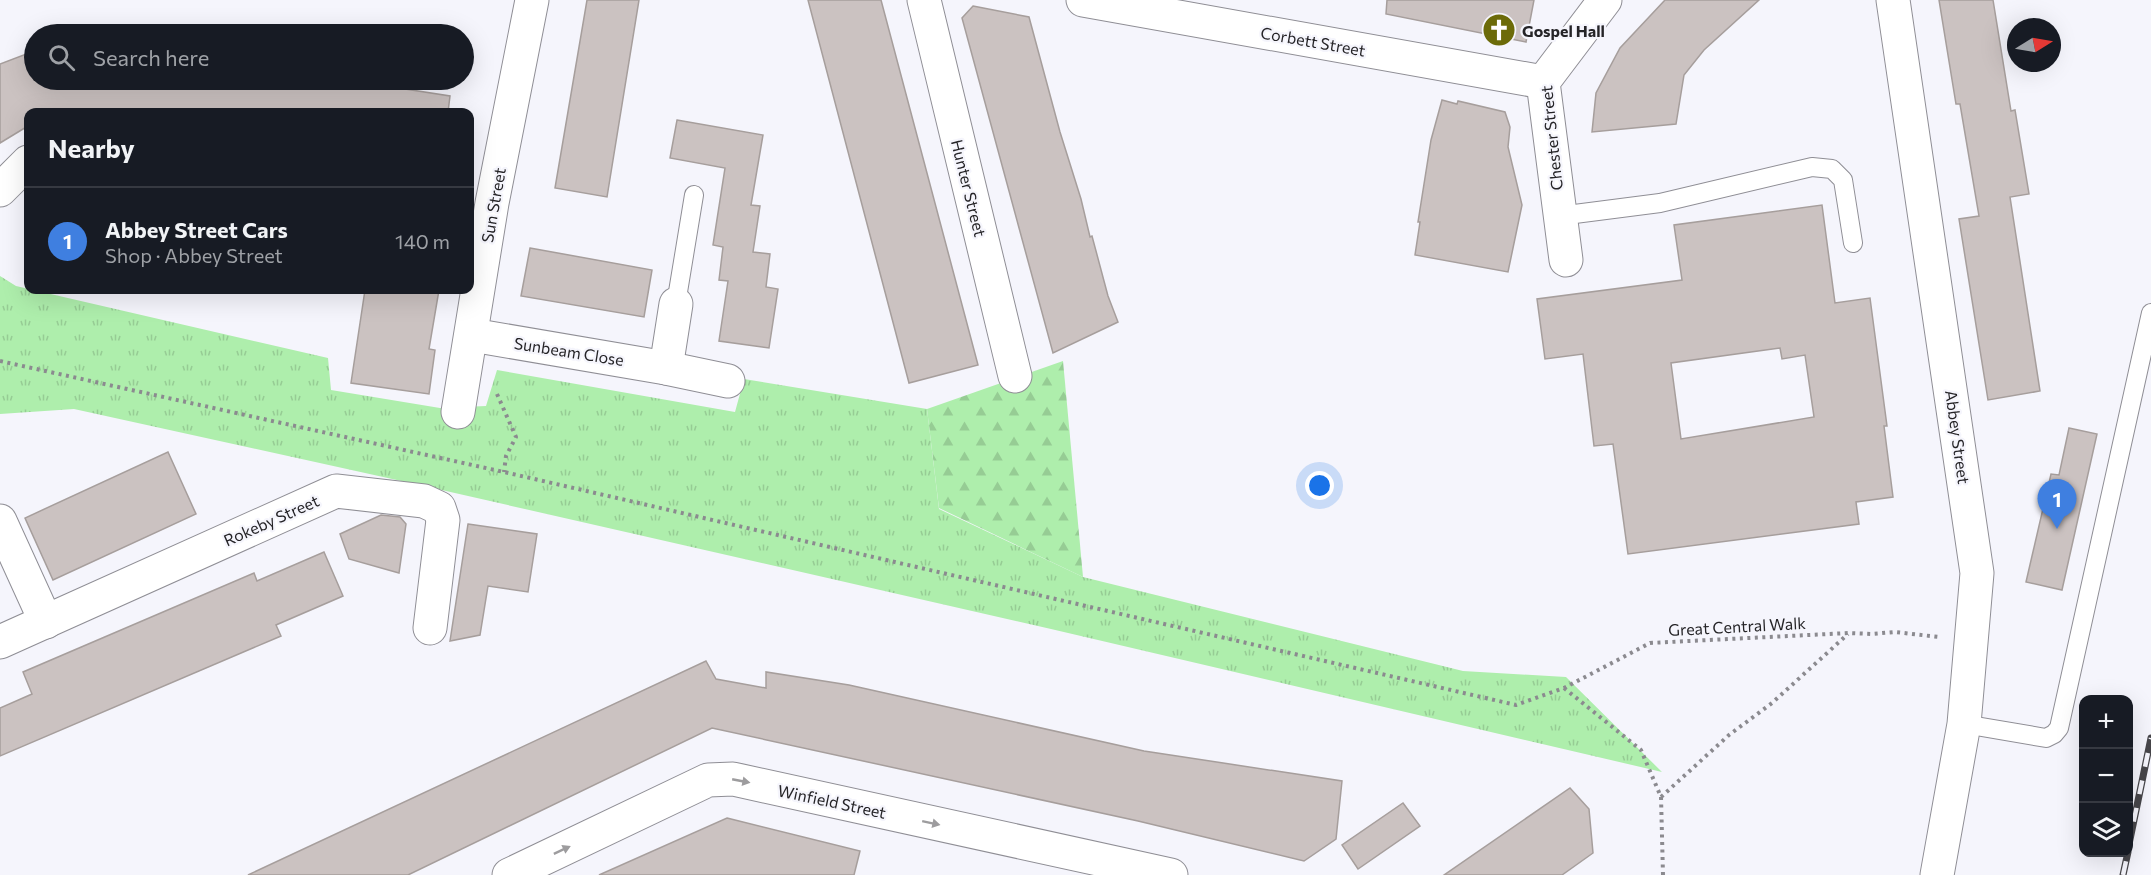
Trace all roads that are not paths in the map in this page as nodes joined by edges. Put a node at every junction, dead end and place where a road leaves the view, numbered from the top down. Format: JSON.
{"nodes":[{"id":1,"x":532,"y":0,"type":"edge"},
{"id":2,"x":924,"y":0,"type":"edge"},
{"id":3,"x":1083,"y":0,"type":"edge"},
{"id":4,"x":1605,"y":0,"type":"edge"},
{"id":5,"x":1893,"y":0,"type":"edge"},
{"id":6,"x":1543,"y":82,"type":"junction"},
{"id":7,"x":24,"y":166,"type":"edge"},
{"id":8,"x":0,"y":190,"type":"edge"},
{"id":9,"x":694,"y":195,"type":"dead end"},
{"id":10,"x":481,"y":201,"type":"edge"},
{"id":11,"x":1559,"y":216,"type":"junction"},
{"id":12,"x":1853,"y":243,"type":"dead end"},
{"id":13,"x":1566,"y":260,"type":"dead end"},
{"id":14,"x":676,"y":304,"type":"joint"},
{"id":15,"x":2151,"y":313,"type":"edge"},
{"id":16,"x":472,"y":335,"type":"junction"},
{"id":17,"x":666,"y":368,"type":"junction"},
{"id":18,"x":1015,"y":375,"type":"dead end"},
{"id":19,"x":728,"y":381,"type":"dead end"},
{"id":20,"x":458,"y":412,"type":"dead end"},
{"id":21,"x":0,"y":521,"type":"edge"},
{"id":22,"x":46,"y":622,"type":"junction"},
{"id":23,"x":430,"y":628,"type":"dead end"},
{"id":24,"x":0,"y":642,"type":"edge"},
{"id":25,"x":1964,"y":724,"type":"junction"},
{"id":26,"x":509,"y":875,"type":"edge"},
{"id":27,"x":1172,"y":875,"type":"edge"},
{"id":28,"x":1937,"y":875,"type":"edge"}],
"edges":[{"from":1,"to":10,"type":"street","name":"Sun Street"},
{"from":2,"to":18,"type":"street","name":"Hunter Street"},
{"from":3,"to":6,"type":"street","name":"Corbett Street"},
{"from":4,"to":6,"type":"street","name":"Chester Street"},
{"from":5,"to":25,"type":"street","name":"Abbey Street"},
{"from":6,"to":11,"type":"street","name":"Chester Street"},
{"from":7,"to":8,"type":"street"},
{"from":9,"to":14,"type":"lane"},
{"from":10,"to":16,"type":"street","name":"Sun Street"},
{"from":11,"to":12,"type":"lane"},
{"from":11,"to":13,"type":"street","name":"Chester Street"},
{"from":14,"to":17,"type":"street"},
{"from":15,"to":25,"type":"lane"},
{"from":16,"to":17,"type":"street","name":"Sunbeam Close"},
{"from":16,"to":20,"type":"street","name":"Sun Street"},
{"from":17,"to":19,"type":"street","name":"Sunbeam Close"},
{"from":21,"to":22,"type":"street"},
{"from":22,"to":23,"type":"street","name":"Rokeby Street"},
{"from":22,"to":24,"type":"street","name":"Rokeby Street"},
{"from":25,"to":28,"type":"street","name":"Abbey Street"},
{"from":26,"to":27,"type":"street","name":"Winfield Street","one_way":true}]}
